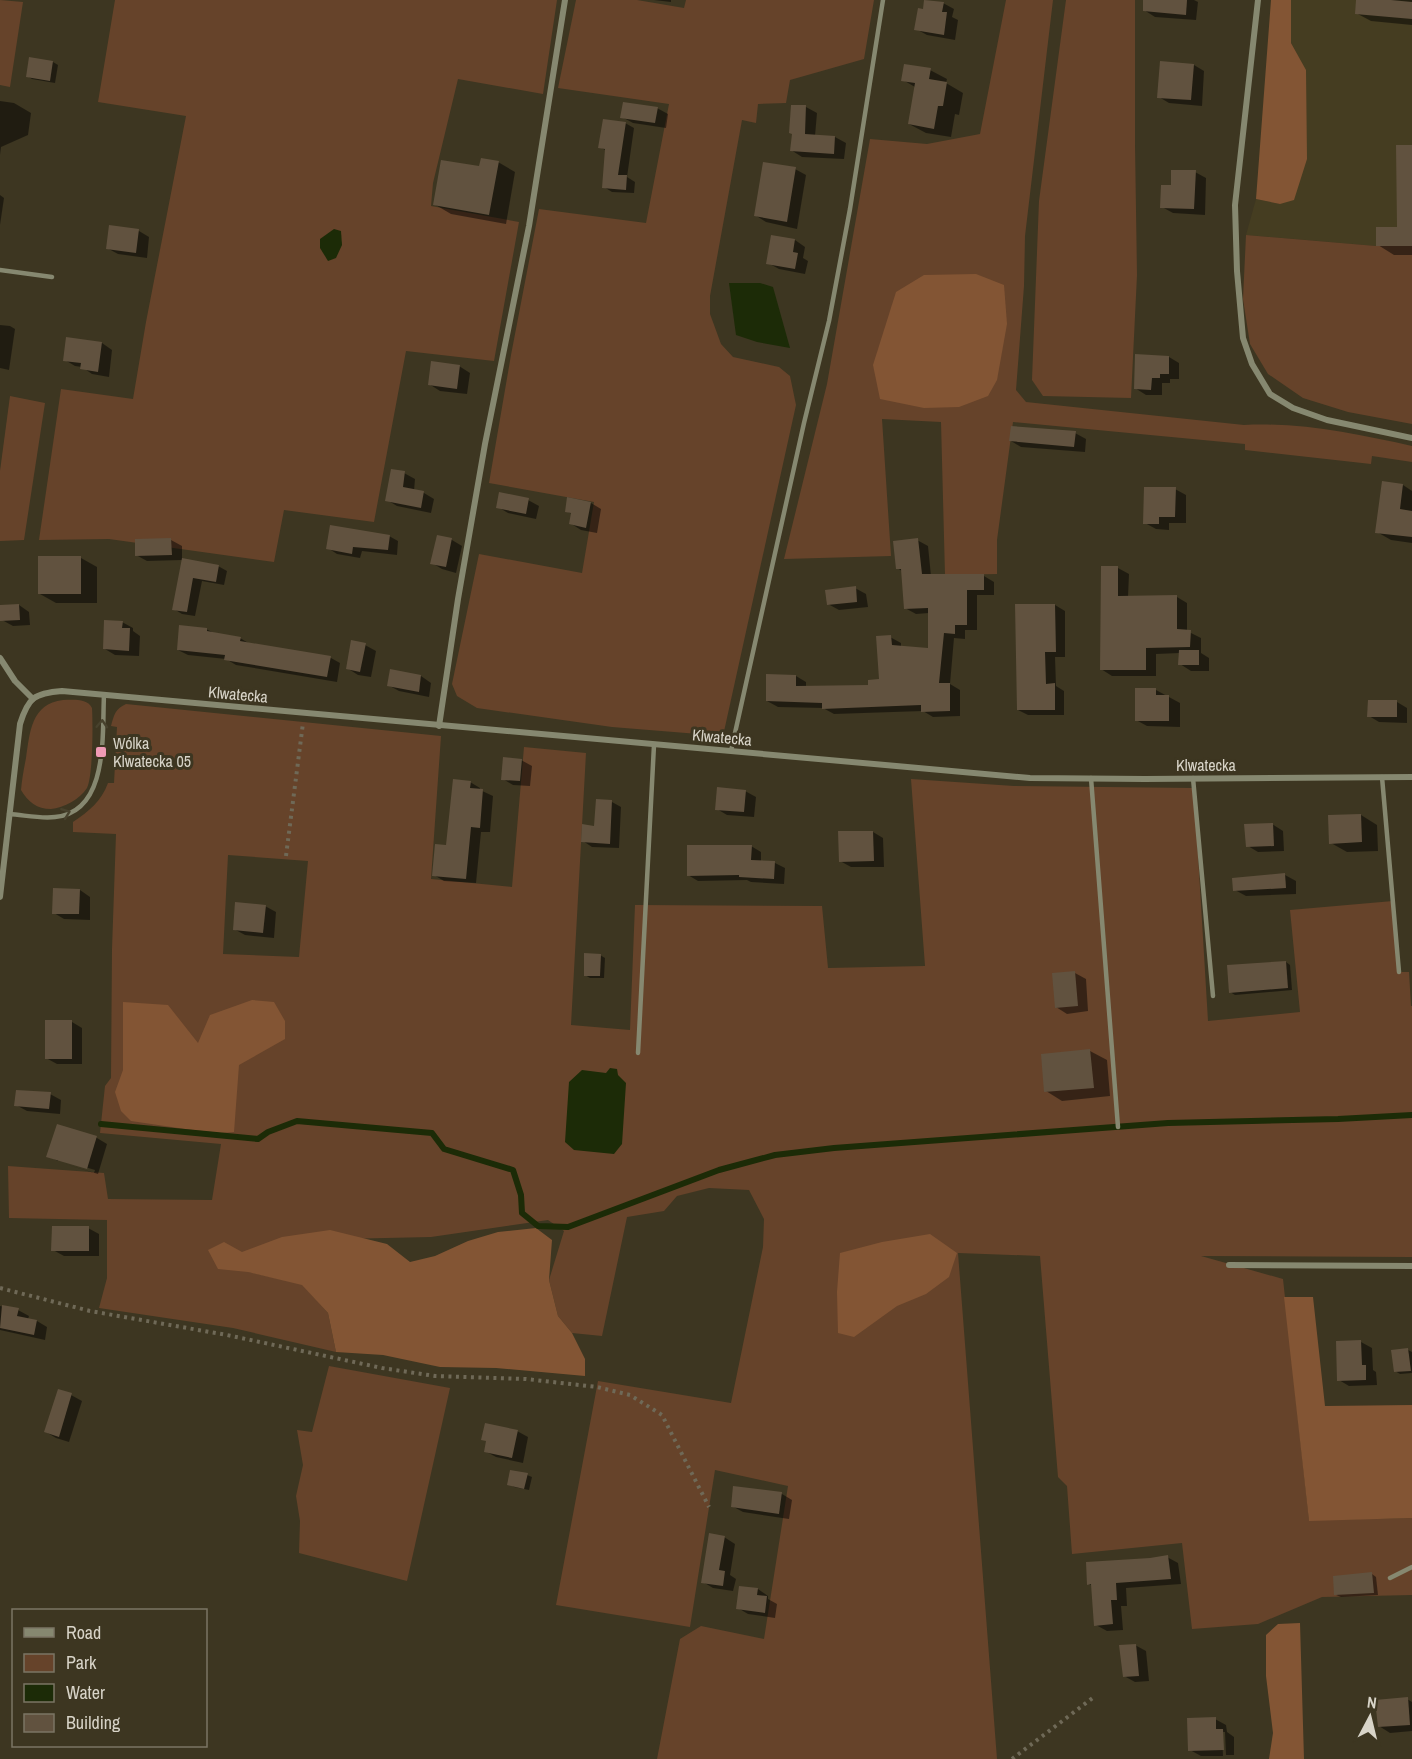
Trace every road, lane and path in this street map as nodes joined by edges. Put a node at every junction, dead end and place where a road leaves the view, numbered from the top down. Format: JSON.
{"nodes":[{"id":1,"x":565,"y":0,"type":"edge"},
{"id":2,"x":883,"y":0,"type":"edge"},
{"id":3,"x":1258,"y":0,"type":"edge"},
{"id":4,"x":0,"y":270,"type":"edge"},
{"id":5,"x":52,"y":277,"type":"dead end"},
{"id":6,"x":1412,"y":438,"type":"edge"},
{"id":7,"x":0,"y":658,"type":"edge"},
{"id":8,"x":104,"y":695,"type":"junction"},
{"id":9,"x":33,"y":699,"type":"junction"},
{"id":10,"x":304,"y":714,"type":"junction"},
{"id":11,"x":439,"y":726,"type":"junction"},
{"id":12,"x":654,"y":745,"type":"junction"},
{"id":13,"x":731,"y":752,"type":"junction"},
{"id":14,"x":1382,"y":777,"type":"junction"},
{"id":15,"x":1412,"y":777,"type":"edge"},
{"id":16,"x":1091,"y":778,"type":"junction"},
{"id":17,"x":1193,"y":778,"type":"junction"},
{"id":18,"x":9,"y":814,"type":"junction"},
{"id":19,"x":286,"y":856,"type":"dead end"},
{"id":20,"x":0,"y":897,"type":"edge"},
{"id":21,"x":1399,"y":972,"type":"dead end"},
{"id":22,"x":1213,"y":996,"type":"dead end"},
{"id":23,"x":638,"y":1053,"type":"dead end"},
{"id":24,"x":1118,"y":1127,"type":"dead end"},
{"id":25,"x":1229,"y":1265,"type":"dead end"},
{"id":26,"x":1412,"y":1266,"type":"edge"},
{"id":27,"x":0,"y":1288,"type":"edge"},
{"id":28,"x":709,"y":1507,"type":"dead end"},
{"id":29,"x":1412,"y":1567,"type":"edge"},
{"id":30,"x":1390,"y":1578,"type":"dead end"},
{"id":31,"x":1094,"y":1697,"type":"dead end"},
{"id":32,"x":1012,"y":1759,"type":"edge"}],
"edges":[{"from":1,"to":11,"type":"street"},
{"from":2,"to":13,"type":"lane"},
{"from":3,"to":6,"type":"street"},
{"from":4,"to":5,"type":"lane"},
{"from":7,"to":9,"type":"street"},
{"from":8,"to":9,"type":"street","name":"Klwatecka"},
{"from":8,"to":10,"type":"street","name":"Klwatecka"},
{"from":18,"to":8,"type":"lane","one_way":true},
{"from":9,"to":18,"type":"street"},
{"from":10,"to":11,"type":"street","name":"Klwatecka"},
{"from":10,"to":19,"type":"path"},
{"from":11,"to":12,"type":"street","name":"Klwatecka"},
{"from":12,"to":13,"type":"street","name":"Klwatecka"},
{"from":12,"to":23,"type":"lane"},
{"from":13,"to":16,"type":"street","name":"Klwatecka"},
{"from":14,"to":15,"type":"street","name":"Klwatecka"},
{"from":14,"to":17,"type":"street","name":"Klwatecka"},
{"from":14,"to":21,"type":"lane"},
{"from":16,"to":17,"type":"street","name":"Klwatecka"},
{"from":16,"to":24,"type":"lane"},
{"from":17,"to":22,"type":"lane"},
{"from":18,"to":20,"type":"street"},
{"from":25,"to":26,"type":"street"},
{"from":27,"to":28,"type":"path"},
{"from":29,"to":30,"type":"lane"},
{"from":31,"to":32,"type":"path"}]}
